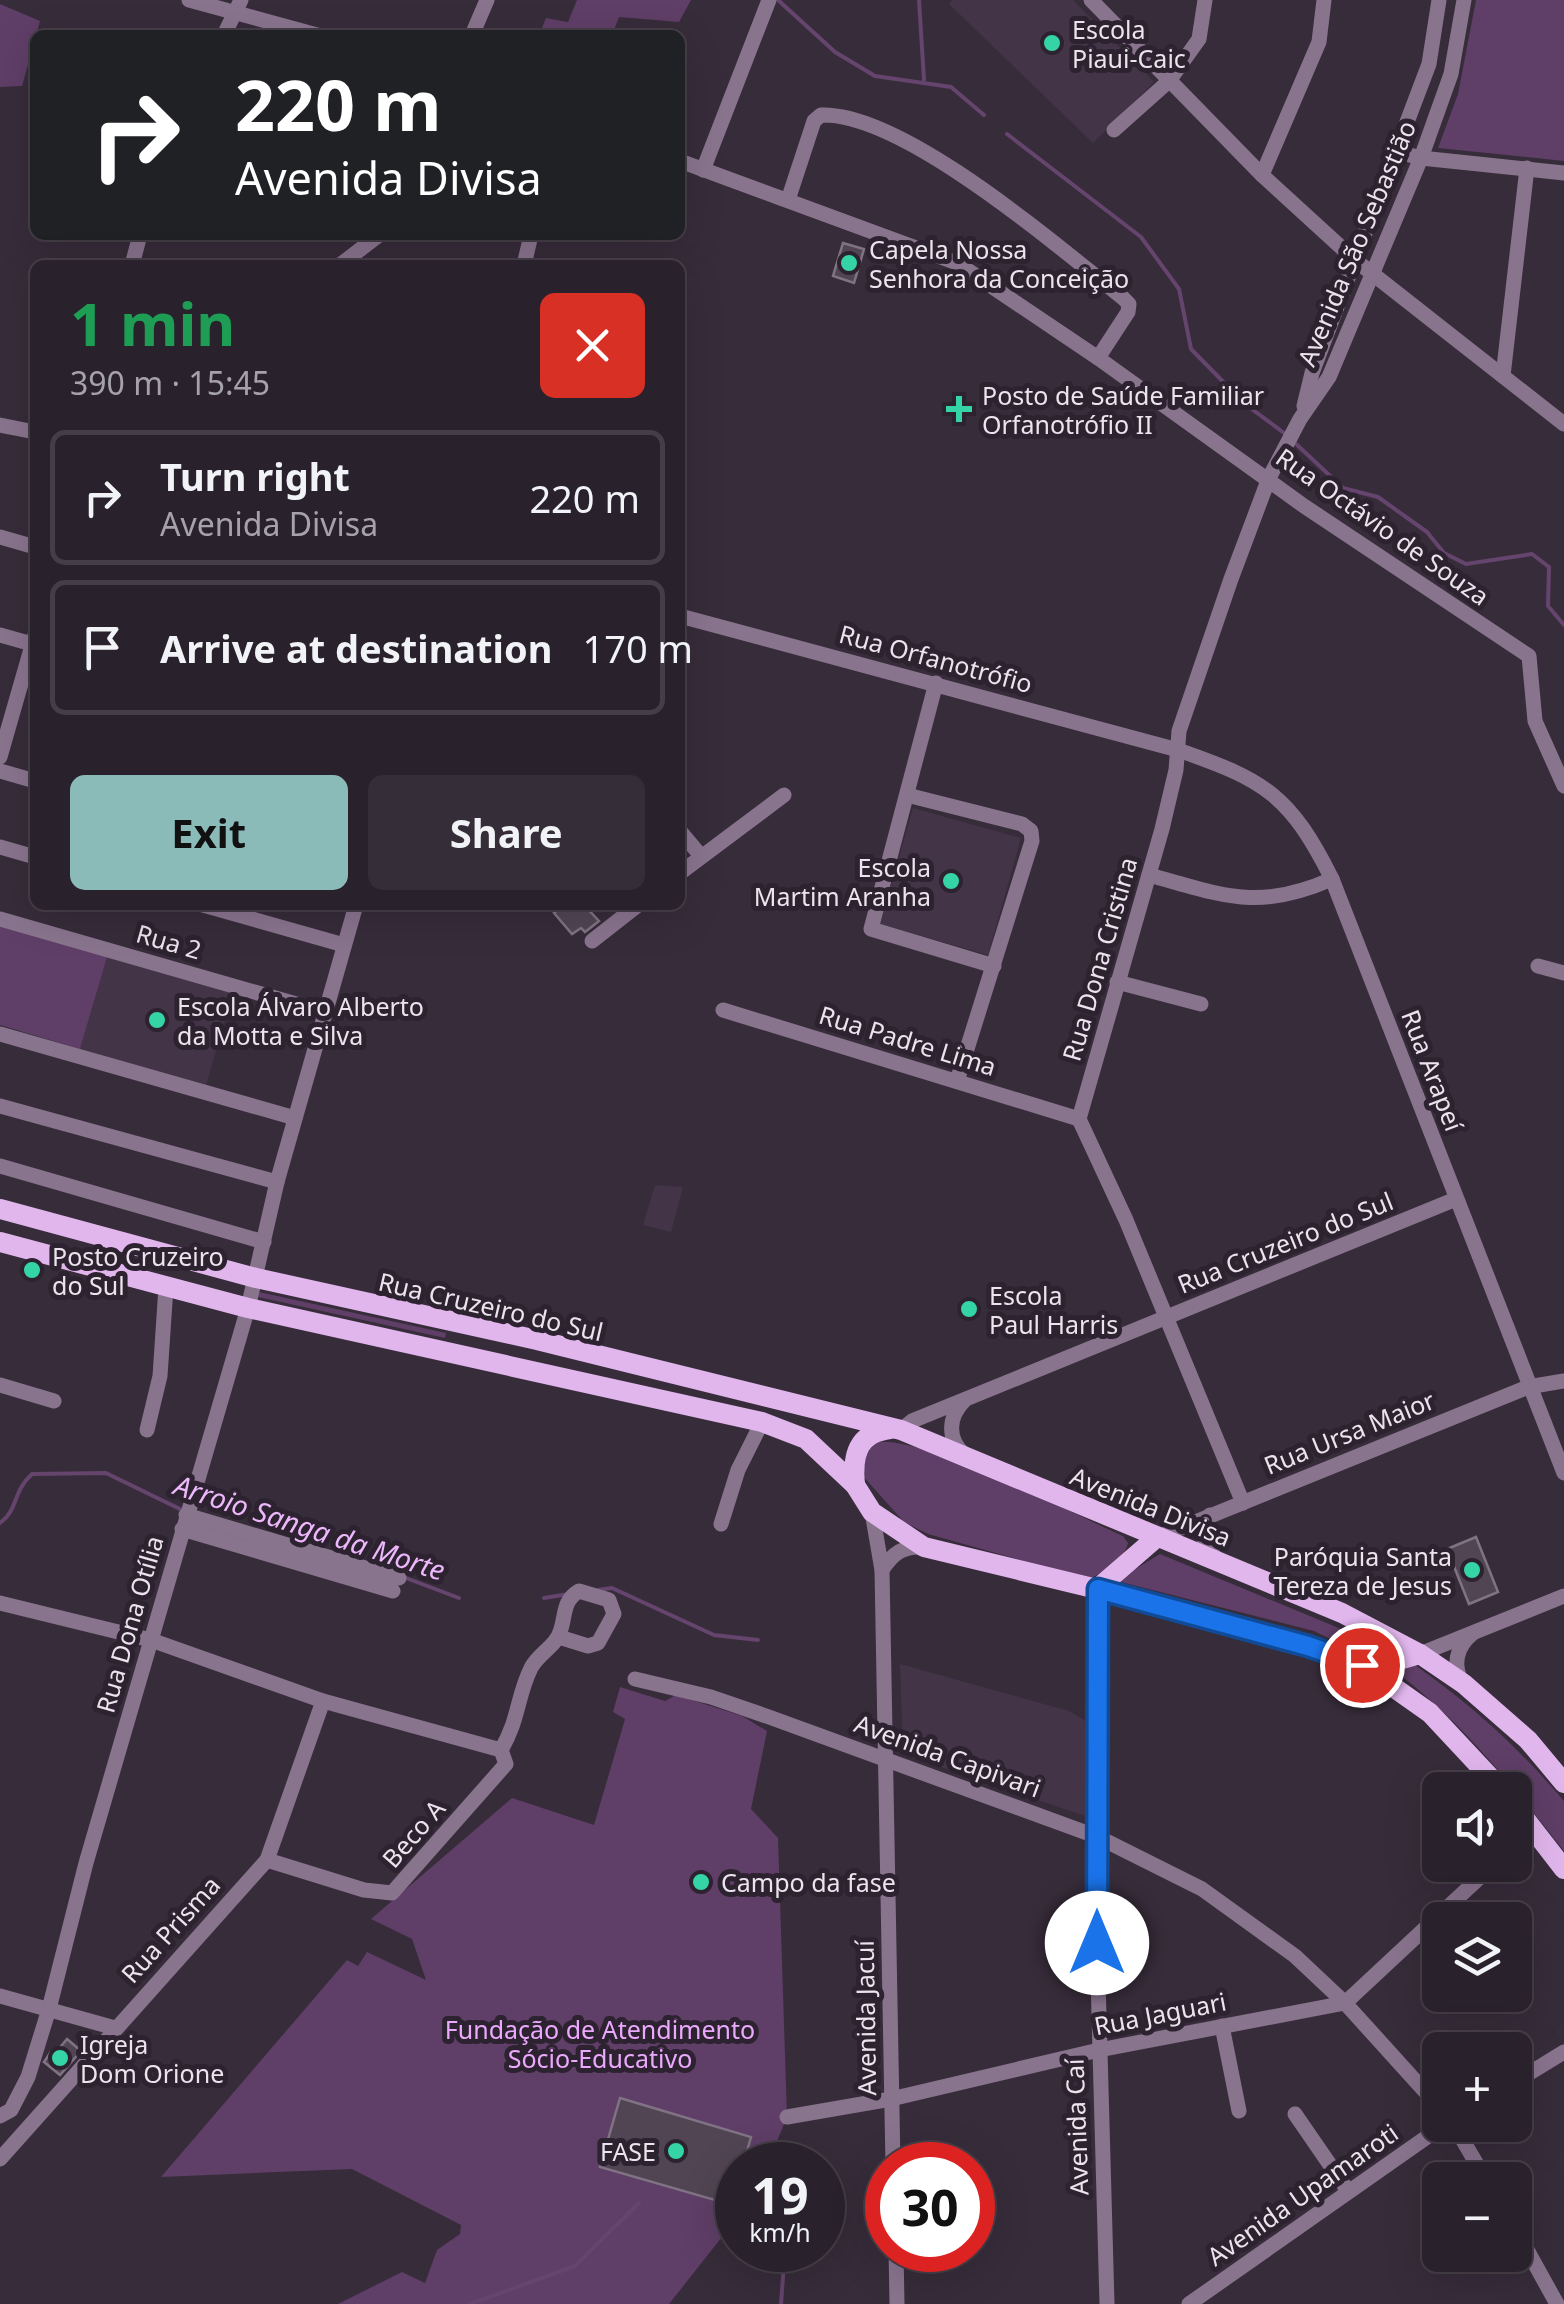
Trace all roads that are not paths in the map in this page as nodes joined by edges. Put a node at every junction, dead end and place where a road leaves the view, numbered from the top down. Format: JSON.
{"nodes":[{"id":1,"x":189,"y":0,"type":"edge"},
{"id":2,"x":486,"y":0,"type":"edge"},
{"id":3,"x":1091,"y":0,"type":"edge"},
{"id":4,"x":1205,"y":0,"type":"edge"},
{"id":5,"x":1324,"y":0,"type":"edge"},
{"id":6,"x":1439,"y":0,"type":"edge"},
{"id":7,"x":1464,"y":0,"type":"edge"},
{"id":8,"x":767,"y":4,"type":"edge"},
{"id":9,"x":238,"y":6,"type":"edge"},
{"id":10,"x":226,"y":30,"type":"edge"},
{"id":11,"x":303,"y":30,"type":"edge"},
{"id":12,"x":474,"y":30,"type":"edge"},
{"id":13,"x":1169,"y":81,"type":"junction"},
{"id":14,"x":1114,"y":130,"type":"dead end"},
{"id":15,"x":1398,"y":152,"type":"junction"},
{"id":16,"x":1422,"y":158,"type":"junction"},
{"id":17,"x":685,"y":163,"type":"edge"},
{"id":18,"x":1527,"y":168,"type":"junction"},
{"id":19,"x":704,"y":170,"type":"junction"},
{"id":20,"x":1564,"y":173,"type":"edge"},
{"id":21,"x":1262,"y":175,"type":"junction"},
{"id":22,"x":788,"y":200,"type":"junction"},
{"id":23,"x":372,"y":240,"type":"edge"},
{"id":24,"x":346,"y":260,"type":"edge"},
{"id":25,"x":1355,"y":260,"type":"junction"},
{"id":26,"x":1374,"y":274,"type":"junction"},
{"id":27,"x":1098,"y":358,"type":"junction"},
{"id":28,"x":1503,"y":376,"type":"junction"},
{"id":29,"x":0,"y":416,"type":"edge"},
{"id":30,"x":1564,"y":424,"type":"edge"},
{"id":31,"x":0,"y":425,"type":"edge"},
{"id":32,"x":28,"y":430,"type":"edge"},
{"id":33,"x":1293,"y":432,"type":"junction"},
{"id":34,"x":1269,"y":478,"type":"junction"},
{"id":35,"x":0,"y":537,"type":"edge"},
{"id":36,"x":30,"y":546,"type":"edge"},
{"id":37,"x":685,"y":617,"type":"edge"},
{"id":38,"x":0,"y":635,"type":"edge"},
{"id":39,"x":30,"y":639,"type":"edge"},
{"id":40,"x":29,"y":678,"type":"edge"},
{"id":41,"x":936,"y":683,"type":"junction"},
{"id":42,"x":1178,"y":750,"type":"junction"},
{"id":43,"x":1,"y":753,"type":"edge"},
{"id":44,"x":0,"y":771,"type":"edge"},
{"id":45,"x":30,"y":780,"type":"edge"},
{"id":46,"x":1564,"y":786,"type":"edge"},
{"id":47,"x":784,"y":795,"type":"dead end"},
{"id":48,"x":907,"y":795,"type":"junction"},
{"id":49,"x":685,"y":837,"type":"edge"},
{"id":50,"x":0,"y":847,"type":"edge"},
{"id":51,"x":30,"y":856,"type":"edge"},
{"id":52,"x":701,"y":856,"type":"junction"},
{"id":53,"x":685,"y":868,"type":"edge"},
{"id":54,"x":1149,"y":875,"type":"junction"},
{"id":55,"x":1332,"y":879,"type":"junction"},
{"id":56,"x":221,"y":910,"type":"edge"},
{"id":57,"x":354,"y":910,"type":"edge"},
{"id":58,"x":632,"y":910,"type":"edge"},
{"id":59,"x":0,"y":918,"type":"edge"},
{"id":60,"x":592,"y":941,"type":"dead end"},
{"id":61,"x":344,"y":945,"type":"junction"},
{"id":62,"x":994,"y":966,"type":"junction"},
{"id":63,"x":1538,"y":966,"type":"dead end"},
{"id":64,"x":1564,"y":973,"type":"edge"},
{"id":65,"x":1116,"y":982,"type":"junction"},
{"id":66,"x":1201,"y":1004,"type":"dead end"},
{"id":67,"x":723,"y":1010,"type":"dead end"},
{"id":68,"x":324,"y":1012,"type":"junction"},
{"id":69,"x":0,"y":1034,"type":"edge"},
{"id":70,"x":957,"y":1081,"type":"junction"},
{"id":71,"x":0,"y":1106,"type":"edge"},
{"id":72,"x":296,"y":1118,"type":"junction"},
{"id":73,"x":1078,"y":1119,"type":"junction"},
{"id":74,"x":0,"y":1166,"type":"edge"},
{"id":75,"x":277,"y":1182,"type":"junction"},
{"id":76,"x":1456,"y":1199,"type":"junction"},
{"id":77,"x":0,"y":1209,"type":"edge"},
{"id":78,"x":0,"y":1242,"type":"edge"},
{"id":79,"x":264,"y":1242,"type":"junction"},
{"id":80,"x":256,"y":1278,"type":"junction"},
{"id":81,"x":166,"y":1287,"type":"junction"},
{"id":82,"x":248,"y":1308,"type":"junction"},
{"id":83,"x":1166,"y":1317,"type":"junction"},
{"id":84,"x":1564,"y":1381,"type":"edge"},
{"id":85,"x":0,"y":1386,"type":"edge"},
{"id":86,"x":1528,"y":1387,"type":"junction"},
{"id":87,"x":966,"y":1398,"type":"junction"},
{"id":88,"x":54,"y":1401,"type":"dead end"},
{"id":89,"x":762,"y":1422,"type":"junction"},
{"id":90,"x":146,"y":1430,"type":"dead end"},
{"id":91,"x":901,"y":1430,"type":"junction"},
{"id":92,"x":966,"y":1456,"type":"junction"},
{"id":93,"x":1564,"y":1473,"type":"edge"},
{"id":94,"x":856,"y":1485,"type":"junction"},
{"id":95,"x":1244,"y":1502,"type":"junction"},
{"id":96,"x":872,"y":1512,"type":"junction"},
{"id":97,"x":1210,"y":1515,"type":"junction"},
{"id":98,"x":184,"y":1522,"type":"junction"},
{"id":99,"x":720,"y":1524,"type":"dead end"},
{"id":100,"x":1156,"y":1538,"type":"junction"},
{"id":101,"x":924,"y":1547,"type":"junction"},
{"id":102,"x":1218,"y":1560,"type":"junction"},
{"id":103,"x":882,"y":1570,"type":"junction"},
{"id":104,"x":396,"y":1584,"type":"dead end"},
{"id":105,"x":1098,"y":1589,"type":"junction"},
{"id":106,"x":1564,"y":1596,"type":"edge"},
{"id":107,"x":0,"y":1603,"type":"edge"},
{"id":108,"x":1476,"y":1631,"type":"junction"},
{"id":109,"x":559,"y":1637,"type":"dead end"},
{"id":110,"x":151,"y":1640,"type":"junction"},
{"id":111,"x":1420,"y":1654,"type":"junction"},
{"id":112,"x":1362,"y":1665,"type":"junction"},
{"id":113,"x":634,"y":1679,"type":"dead end"},
{"id":114,"x":1464,"y":1684,"type":"junction"},
{"id":115,"x":323,"y":1701,"type":"junction"},
{"id":116,"x":501,"y":1750,"type":"junction"},
{"id":117,"x":886,"y":1758,"type":"junction"},
{"id":118,"x":1485,"y":1772,"type":"edge"},
{"id":119,"x":1564,"y":1783,"type":"edge"},
{"id":120,"x":1532,"y":1827,"type":"edge"},
{"id":121,"x":1534,"y":1829,"type":"joint"},
{"id":122,"x":1098,"y":1836,"type":"junction"},
{"id":123,"x":266,"y":1860,"type":"junction"},
{"id":124,"x":1564,"y":1869,"type":"edge"},
{"id":125,"x":1474,"y":1882,"type":"edge"},
{"id":126,"x":0,"y":1996,"type":"edge"},
{"id":127,"x":1346,"y":2003,"type":"junction"},
{"id":128,"x":48,"y":2008,"type":"junction"},
{"id":129,"x":1222,"y":2026,"type":"junction"},
{"id":130,"x":114,"y":2028,"type":"junction"},
{"id":131,"x":1099,"y":2050,"type":"junction"},
{"id":132,"x":1564,"y":2052,"type":"edge"},
{"id":133,"x":1532,"y":2072,"type":"edge"},
{"id":134,"x":1422,"y":2088,"type":"edge"},
{"id":135,"x":891,"y":2099,"type":"junction"},
{"id":136,"x":1240,"y":2111,"type":"dead end"},
{"id":137,"x":1295,"y":2114,"type":"dead end"},
{"id":138,"x":0,"y":2116,"type":"edge"},
{"id":139,"x":787,"y":2118,"type":"dead end"},
{"id":140,"x":1422,"y":2140,"type":"edge"},
{"id":141,"x":892,"y":2142,"type":"edge"},
{"id":142,"x":0,"y":2159,"type":"edge"},
{"id":143,"x":1348,"y":2190,"type":"junction"},
{"id":144,"x":1532,"y":2258,"type":"edge"},
{"id":145,"x":897,"y":2272,"type":"edge"},
{"id":146,"x":898,"y":2304,"type":"edge"},
{"id":147,"x":1106,"y":2304,"type":"edge"},
{"id":148,"x":1188,"y":2304,"type":"edge"},
{"id":149,"x":1558,"y":2304,"type":"edge"}],
"edges":[{"from":1,"to":9,"type":"street"},
{"from":2,"to":12,"type":"street"},
{"from":3,"to":13,"type":"street"},
{"from":4,"to":13,"type":"street"},
{"from":5,"to":21,"type":"street"},
{"from":6,"to":15,"type":"street","name":"Avenida São Sebastião"},
{"from":7,"to":16,"type":"street","name":"Avenida São Sebastião"},
{"from":8,"to":19,"type":"street"},
{"from":9,"to":10,"type":"street"},
{"from":9,"to":11,"type":"street"},
{"from":13,"to":14,"type":"street"},
{"from":13,"to":21,"type":"street"},
{"from":15,"to":16,"type":"street"},
{"from":15,"to":25,"type":"street","name":"Avenida São Sebastião"},
{"from":16,"to":18,"type":"street"},
{"from":16,"to":26,"type":"street","name":"Avenida São Sebastião"},
{"from":17,"to":19,"type":"street","name":"Rua Octávio de Souza"},
{"from":18,"to":20,"type":"street"},
{"from":18,"to":28,"type":"street"},
{"from":19,"to":22,"type":"street","name":"Rua Octávio de Souza"},
{"from":21,"to":25,"type":"street"},
{"from":22,"to":27,"type":"street","name":"Rua Octávio de Souza"},
{"from":22,"to":27,"type":"street"},
{"from":23,"to":24,"type":"street"},
{"from":25,"to":26,"type":"street"},
{"from":25,"to":33,"type":"street","name":"Avenida São Sebastião"},
{"from":26,"to":28,"type":"street"},
{"from":26,"to":33,"type":"street","name":"Avenida São Sebastião"},
{"from":27,"to":34,"type":"street","name":"Rua Octávio de Souza"},
{"from":28,"to":30,"type":"street"},
{"from":29,"to":32,"type":"street"},
{"from":31,"to":32,"type":"street"},
{"from":33,"to":34,"type":"street","name":"Rua Dona Cristina"},
{"from":34,"to":42,"type":"street","name":"Rua Dona Cristina"},
{"from":34,"to":46,"type":"street","name":"Rua Octávio de Souza"},
{"from":35,"to":36,"type":"street"},
{"from":37,"to":41,"type":"street","name":"Rua Orfanotrófio"},
{"from":38,"to":39,"type":"street"},
{"from":40,"to":43,"type":"street"},
{"from":41,"to":42,"type":"street","name":"Rua Orfanotrófio"},
{"from":41,"to":48,"type":"street"},
{"from":42,"to":54,"type":"street","name":"Rua Dona Cristina"},
{"from":42,"to":55,"type":"street","name":"Rua Arapeí"},
{"from":44,"to":45,"type":"street"},
{"from":47,"to":52,"type":"street"},
{"from":48,"to":62,"type":"street"},
{"from":48,"to":62,"type":"street"},
{"from":49,"to":52,"type":"street"},
{"from":50,"to":51,"type":"street"},
{"from":52,"to":53,"type":"street"},
{"from":54,"to":55,"type":"street"},
{"from":54,"to":65,"type":"street","name":"Rua Dona Cristina"},
{"from":55,"to":76,"type":"street","name":"Rua Arapeí"},
{"from":56,"to":61,"type":"street"},
{"from":57,"to":61,"type":"street","name":"Rua Dona Otília"},
{"from":58,"to":60,"type":"street"},
{"from":59,"to":68,"type":"street","name":"Rua 2"},
{"from":61,"to":68,"type":"street","name":"Rua Dona Otília"},
{"from":62,"to":70,"type":"street"},
{"from":63,"to":64,"type":"street"},
{"from":65,"to":66,"type":"street"},
{"from":65,"to":73,"type":"street","name":"Rua Dona Cristina"},
{"from":67,"to":70,"type":"street","name":"Rua Padre Lima"},
{"from":68,"to":72,"type":"street","name":"Rua Dona Otília"},
{"from":69,"to":72,"type":"street"},
{"from":70,"to":73,"type":"street","name":"Rua Padre Lima"},
{"from":71,"to":75,"type":"street"},
{"from":72,"to":75,"type":"street","name":"Rua Dona Otília"},
{"from":73,"to":83,"type":"street"},
{"from":74,"to":79,"type":"street"},
{"from":75,"to":79,"type":"street","name":"Rua Dona Otília"},
{"from":76,"to":83,"type":"street","name":"Rua Cruzeiro do Sul"},
{"from":76,"to":86,"type":"street","name":"Rua Arapeí"},
{"from":77,"to":80,"type":"main road","name":"Rua Cruzeiro do Sul"},
{"from":78,"to":81,"type":"main road","name":"Rua Cruzeiro do Sul"},
{"from":79,"to":80,"type":"street","name":"Rua Dona Otília"},
{"from":80,"to":82,"type":"street","name":"Rua Dona Otília"},
{"from":80,"to":91,"type":"main road","name":"Rua Cruzeiro do Sul"},
{"from":81,"to":82,"type":"main road","name":"Rua Cruzeiro do Sul"},
{"from":81,"to":90,"type":"street"},
{"from":82,"to":89,"type":"main road","name":"Rua Cruzeiro do Sul"},
{"from":82,"to":98,"type":"street","name":"Rua Dona Otília"},
{"from":83,"to":87,"type":"street","name":"Rua Cruzeiro do Sul"},
{"from":83,"to":95,"type":"street"},
{"from":84,"to":86,"type":"street","name":"Rua Ursa Maior"},
{"from":85,"to":88,"type":"street"},
{"from":86,"to":93,"type":"street","name":"Rua Arapeí"},
{"from":86,"to":95,"type":"street","name":"Rua Ursa Maior"},
{"from":87,"to":91,"type":"street","name":"Rua Cruzeiro do Sul"},
{"from":87,"to":92,"type":"street"},
{"from":89,"to":94,"type":"main road","name":"Rua Cruzeiro do Sul"},
{"from":89,"to":99,"type":"street"},
{"from":91,"to":92,"type":"main road","name":"Avenida Divisa"},
{"from":91,"to":94,"type":"main road"},
{"from":92,"to":100,"type":"main road","name":"Avenida Divisa"},
{"from":94,"to":96,"type":"main road"},
{"from":95,"to":97,"type":"street","name":"Rua Ursa Maior"},
{"from":96,"to":101,"type":"main road"},
{"from":96,"to":103,"type":"street","name":"Avenida Jacuí"},
{"from":97,"to":100,"type":"street","name":"Rua Ursa Maior"},
{"from":97,"to":102,"type":"street"},
{"from":98,"to":104,"type":"street"},
{"from":98,"to":110,"type":"street","name":"Rua Dona Otília"},
{"from":100,"to":102,"type":"main road","name":"Avenida Divisa"},
{"from":100,"to":105,"type":"main road"},
{"from":101,"to":103,"type":"street"},
{"from":101,"to":105,"type":"main road"},
{"from":102,"to":111,"type":"main road","name":"Avenida Divisa"},
{"from":103,"to":117,"type":"street","name":"Avenida Jacuí"},
{"from":105,"to":112,"type":"main road"},
{"from":105,"to":122,"type":"street","name":"Avenida Caí"},
{"from":106,"to":108,"type":"street"},
{"from":107,"to":110,"type":"street"},
{"from":108,"to":111,"type":"street"},
{"from":108,"to":114,"type":"street"},
{"from":109,"to":116,"type":"street"},
{"from":110,"to":115,"type":"street"},
{"from":110,"to":128,"type":"street","name":"Rua Dona Otília"},
{"from":111,"to":112,"type":"main road"},
{"from":111,"to":114,"type":"main road","name":"Avenida Divisa"},
{"from":112,"to":118,"type":"main road"},
{"from":113,"to":117,"type":"street","name":"Avenida Capivari"},
{"from":114,"to":119,"type":"main road","name":"Avenida Divisa"},
{"from":115,"to":116,"type":"street"},
{"from":115,"to":123,"type":"street","name":"Rua Prisma"},
{"from":116,"to":123,"type":"street","name":"Beco A"},
{"from":117,"to":122,"type":"street","name":"Avenida Capivari"},
{"from":117,"to":135,"type":"street","name":"Avenida Jacuí"},
{"from":120,"to":121,"type":"main road"},
{"from":121,"to":124,"type":"main road"},
{"from":122,"to":127,"type":"street","name":"Avenida Capivari"},
{"from":122,"to":131,"type":"street","name":"Avenida Caí"},
{"from":123,"to":130,"type":"street","name":"Rua Prisma"},
{"from":125,"to":127,"type":"street"},
{"from":126,"to":128,"type":"street"},
{"from":127,"to":129,"type":"street","name":"Rua Jaguari"},
{"from":127,"to":134,"type":"street","name":"Avenida Capivari"},
{"from":128,"to":130,"type":"street"},
{"from":128,"to":138,"type":"street","name":"Rua Dona Otília"},
{"from":129,"to":131,"type":"street","name":"Rua Jaguari"},
{"from":129,"to":136,"type":"street"},
{"from":130,"to":142,"type":"street","name":"Rua Prisma"},
{"from":131,"to":135,"type":"street","name":"Rua Jaguari"},
{"from":131,"to":147,"type":"street","name":"Avenida Caí"},
{"from":132,"to":133,"type":"street"},
{"from":135,"to":139,"type":"street","name":"Rua Jaguari"},
{"from":135,"to":141,"type":"street","name":"Avenida Jacuí"},
{"from":137,"to":143,"type":"street"},
{"from":140,"to":143,"type":"street","name":"Avenida Upamaroti"},
{"from":143,"to":148,"type":"street","name":"Avenida Upamaroti"},
{"from":144,"to":149,"type":"street"},
{"from":145,"to":146,"type":"street"}]}
